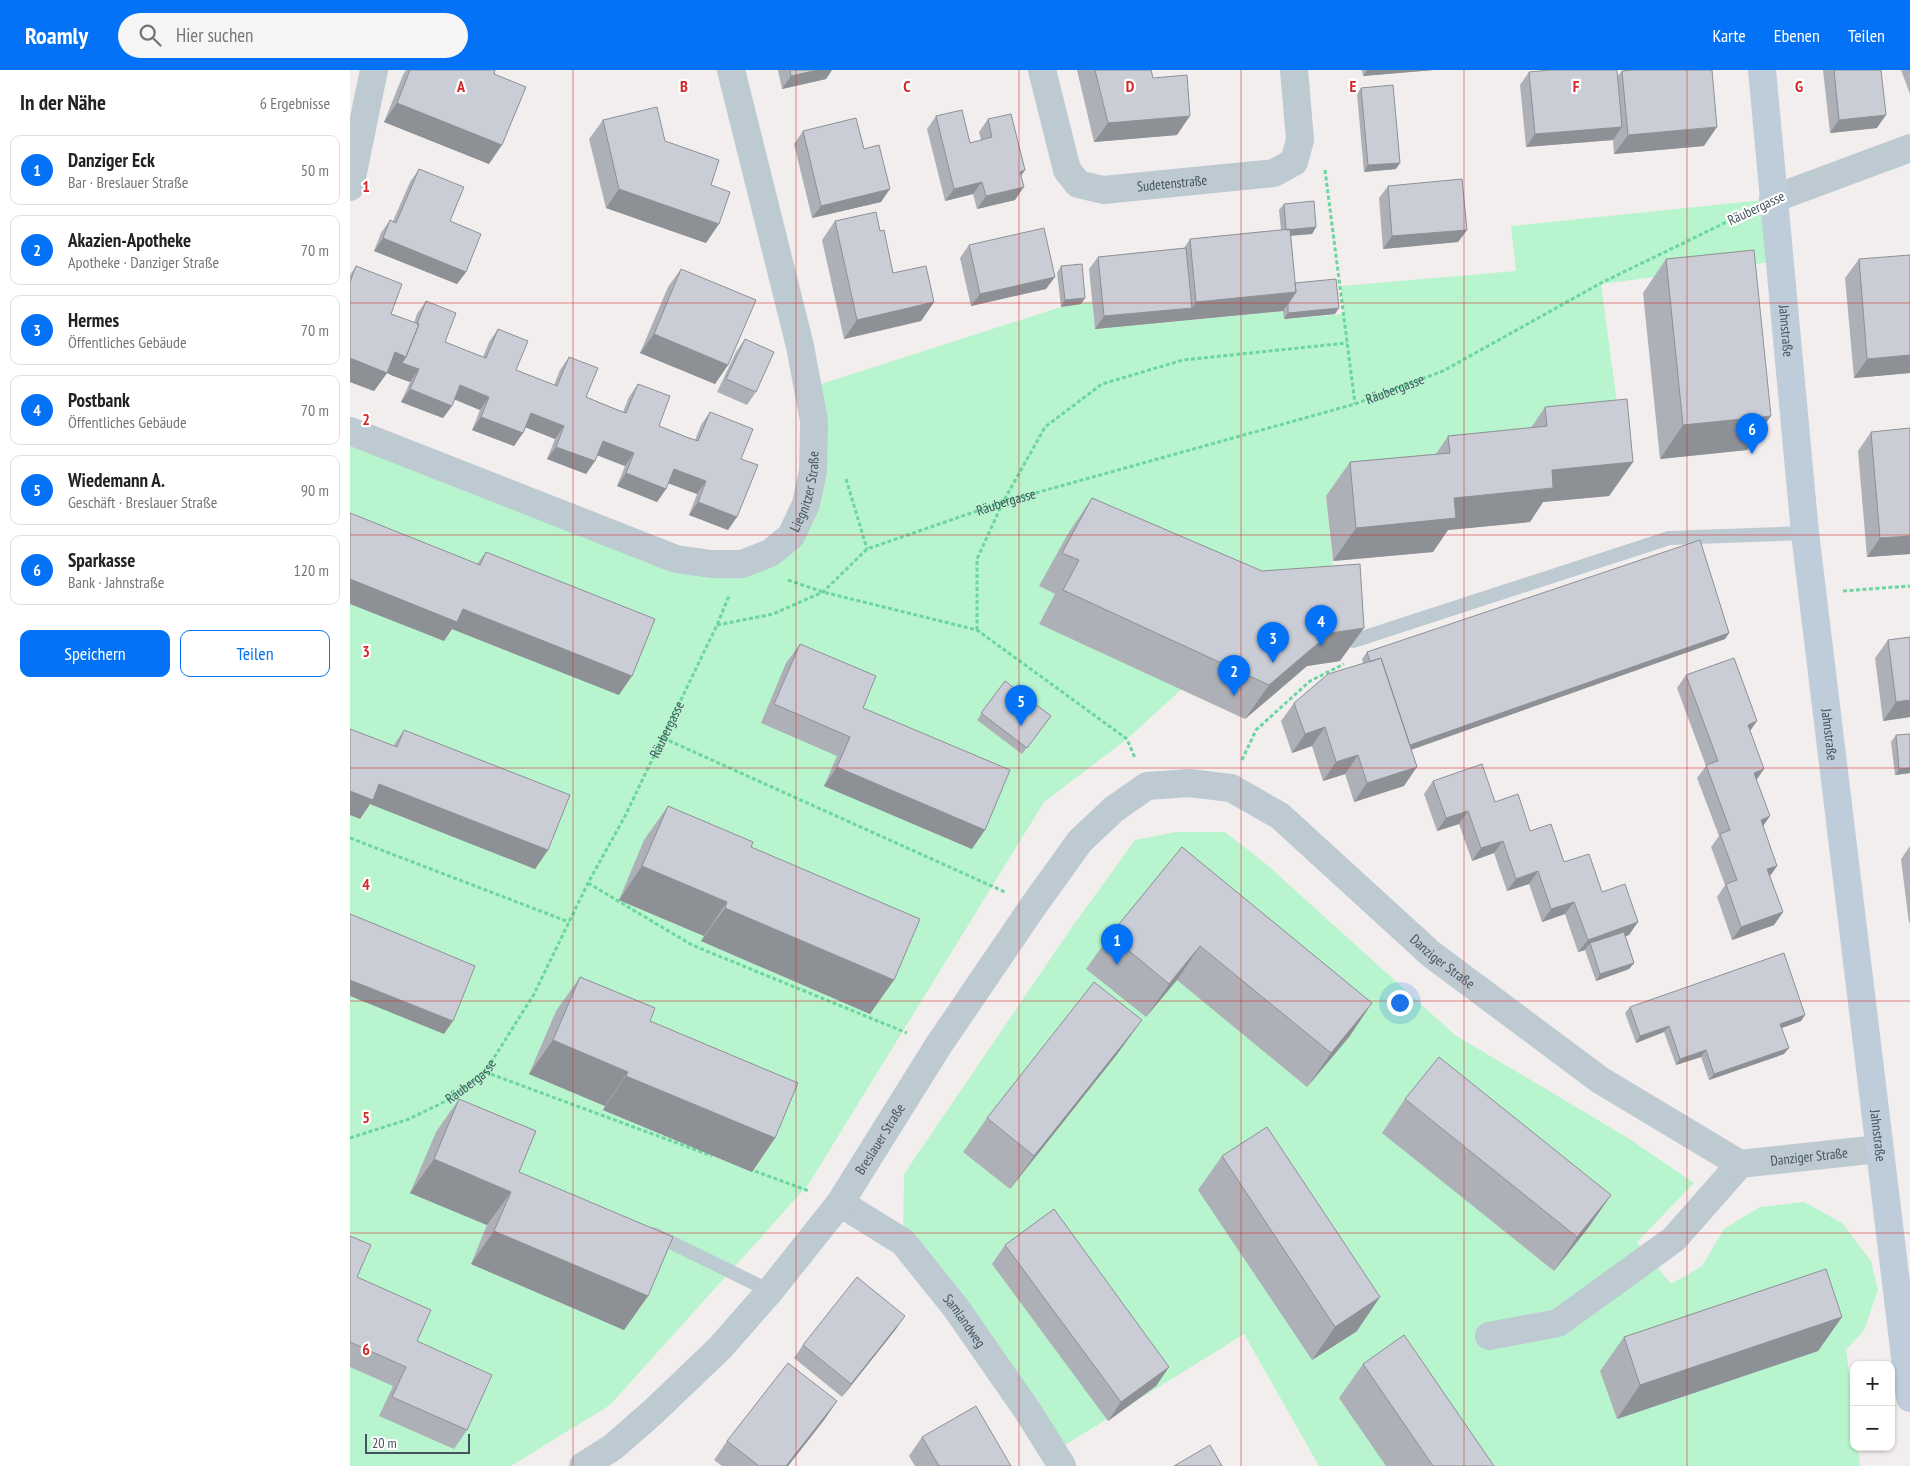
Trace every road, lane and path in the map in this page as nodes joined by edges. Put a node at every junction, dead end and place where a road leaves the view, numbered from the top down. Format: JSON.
{"nodes":[{"id":1,"x":374,"y":70,"type":"edge"},
{"id":2,"x":731,"y":70,"type":"edge"},
{"id":3,"x":1042,"y":70,"type":"edge"},
{"id":4,"x":1294,"y":70,"type":"edge"},
{"id":5,"x":1762,"y":70,"type":"edge"},
{"id":6,"x":1910,"y":148,"type":"edge"},
{"id":7,"x":1294,"y":162,"type":"junction"},
{"id":8,"x":350,"y":187,"type":"edge"},
{"id":9,"x":1772,"y":199,"type":"junction"},
{"id":10,"x":1347,"y":344,"type":"junction"},
{"id":11,"x":1355,"y":404,"type":"junction"},
{"id":12,"x":350,"y":431,"type":"edge"},
{"id":13,"x":1003,"y":502,"type":"junction"},
{"id":14,"x":1805,"y":533,"type":"junction"},
{"id":15,"x":1910,"y":586,"type":"edge"},
{"id":16,"x":823,"y":592,"type":"junction"},
{"id":17,"x":1812,"y":594,"type":"junction"},
{"id":18,"x":977,"y":630,"type":"junction"},
{"id":19,"x":1353,"y":641,"type":"edge"},
{"id":20,"x":1345,"y":663,"type":"edge"},
{"id":21,"x":664,"y":738,"type":"junction"},
{"id":22,"x":1147,"y":786,"type":"junction"},
{"id":23,"x":1231,"y":788,"type":"junction"},
{"id":24,"x":350,"y":838,"type":"edge"},
{"id":25,"x":588,"y":883,"type":"junction"},
{"id":26,"x":1034,"y":905,"type":"junction"},
{"id":27,"x":569,"y":922,"type":"junction"},
{"id":28,"x":938,"y":1046,"type":"junction"},
{"id":29,"x":485,"y":1072,"type":"junction"},
{"id":30,"x":350,"y":1138,"type":"edge"},
{"id":31,"x":1879,"y":1149,"type":"junction"},
{"id":32,"x":718,"y":1158,"type":"edge"},
{"id":33,"x":1740,"y":1164,"type":"junction"},
{"id":34,"x":746,"y":1168,"type":"edge"},
{"id":35,"x":840,"y":1203,"type":"junction"},
{"id":36,"x":644,"y":1230,"type":"edge"},
{"id":37,"x":770,"y":1291,"type":"junction"},
{"id":38,"x":1489,"y":1336,"type":"dead end"},
{"id":39,"x":1910,"y":1398,"type":"edge"},
{"id":40,"x":618,"y":1456,"type":"edge"},
{"id":41,"x":583,"y":1466,"type":"edge"},
{"id":42,"x":1062,"y":1466,"type":"edge"}],
"edges":[{"from":1,"to":8,"type":"street"},
{"from":2,"to":12,"type":"street","name":"Liegnitzer Straße"},
{"from":3,"to":7,"type":"street","name":"Sudetenstraße"},
{"from":4,"to":7,"type":"street"},
{"from":5,"to":9,"type":"street","name":"Jahnstraße"},
{"from":6,"to":9,"type":"street","name":"Räubergasse"},
{"from":7,"to":10,"type":"path"},
{"from":9,"to":11,"type":"path","name":"Räubergasse"},
{"from":9,"to":14,"type":"street","name":"Jahnstraße"},
{"from":10,"to":11,"type":"path"},
{"from":10,"to":13,"type":"path"},
{"from":11,"to":13,"type":"path","name":"Räubergasse"},
{"from":13,"to":16,"type":"path","name":"Räubergasse"},
{"from":13,"to":18,"type":"path"},
{"from":14,"to":17,"type":"street","name":"Jahnstraße"},
{"from":14,"to":19,"type":"lane"},
{"from":15,"to":17,"type":"path"},
{"from":16,"to":18,"type":"path"},
{"from":16,"to":21,"type":"path","name":"Räubergasse"},
{"from":17,"to":31,"type":"street","name":"Jahnstraße"},
{"from":18,"to":22,"type":"path"},
{"from":20,"to":23,"type":"path"},
{"from":21,"to":25,"type":"path","name":"Räubergasse"},
{"from":21,"to":26,"type":"path"},
{"from":22,"to":23,"type":"street","name":"Danziger Straße"},
{"from":22,"to":26,"type":"street","name":"Breslauer Straße"},
{"from":23,"to":33,"type":"street","name":"Danziger Straße"},
{"from":24,"to":27,"type":"path"},
{"from":25,"to":27,"type":"path","name":"Räubergasse"},
{"from":25,"to":28,"type":"path"},
{"from":26,"to":28,"type":"street","name":"Breslauer Straße"},
{"from":27,"to":29,"type":"path","name":"Räubergasse"},
{"from":28,"to":35,"type":"street","name":"Breslauer Straße"},
{"from":29,"to":30,"type":"path","name":"Räubergasse"},
{"from":29,"to":32,"type":"path"},
{"from":31,"to":33,"type":"street","name":"Danziger Straße"},
{"from":31,"to":39,"type":"street","name":"Jahnstraße"},
{"from":33,"to":38,"type":"street"},
{"from":34,"to":35,"type":"path"},
{"from":35,"to":37,"type":"street","name":"Breslauer Straße"},
{"from":35,"to":42,"type":"street","name":"Samlandweg"},
{"from":36,"to":37,"type":"lane"},
{"from":37,"to":40,"type":"street","name":"Breslauer Straße"},
{"from":40,"to":41,"type":"street","name":"Breslauer Straße"}]}
